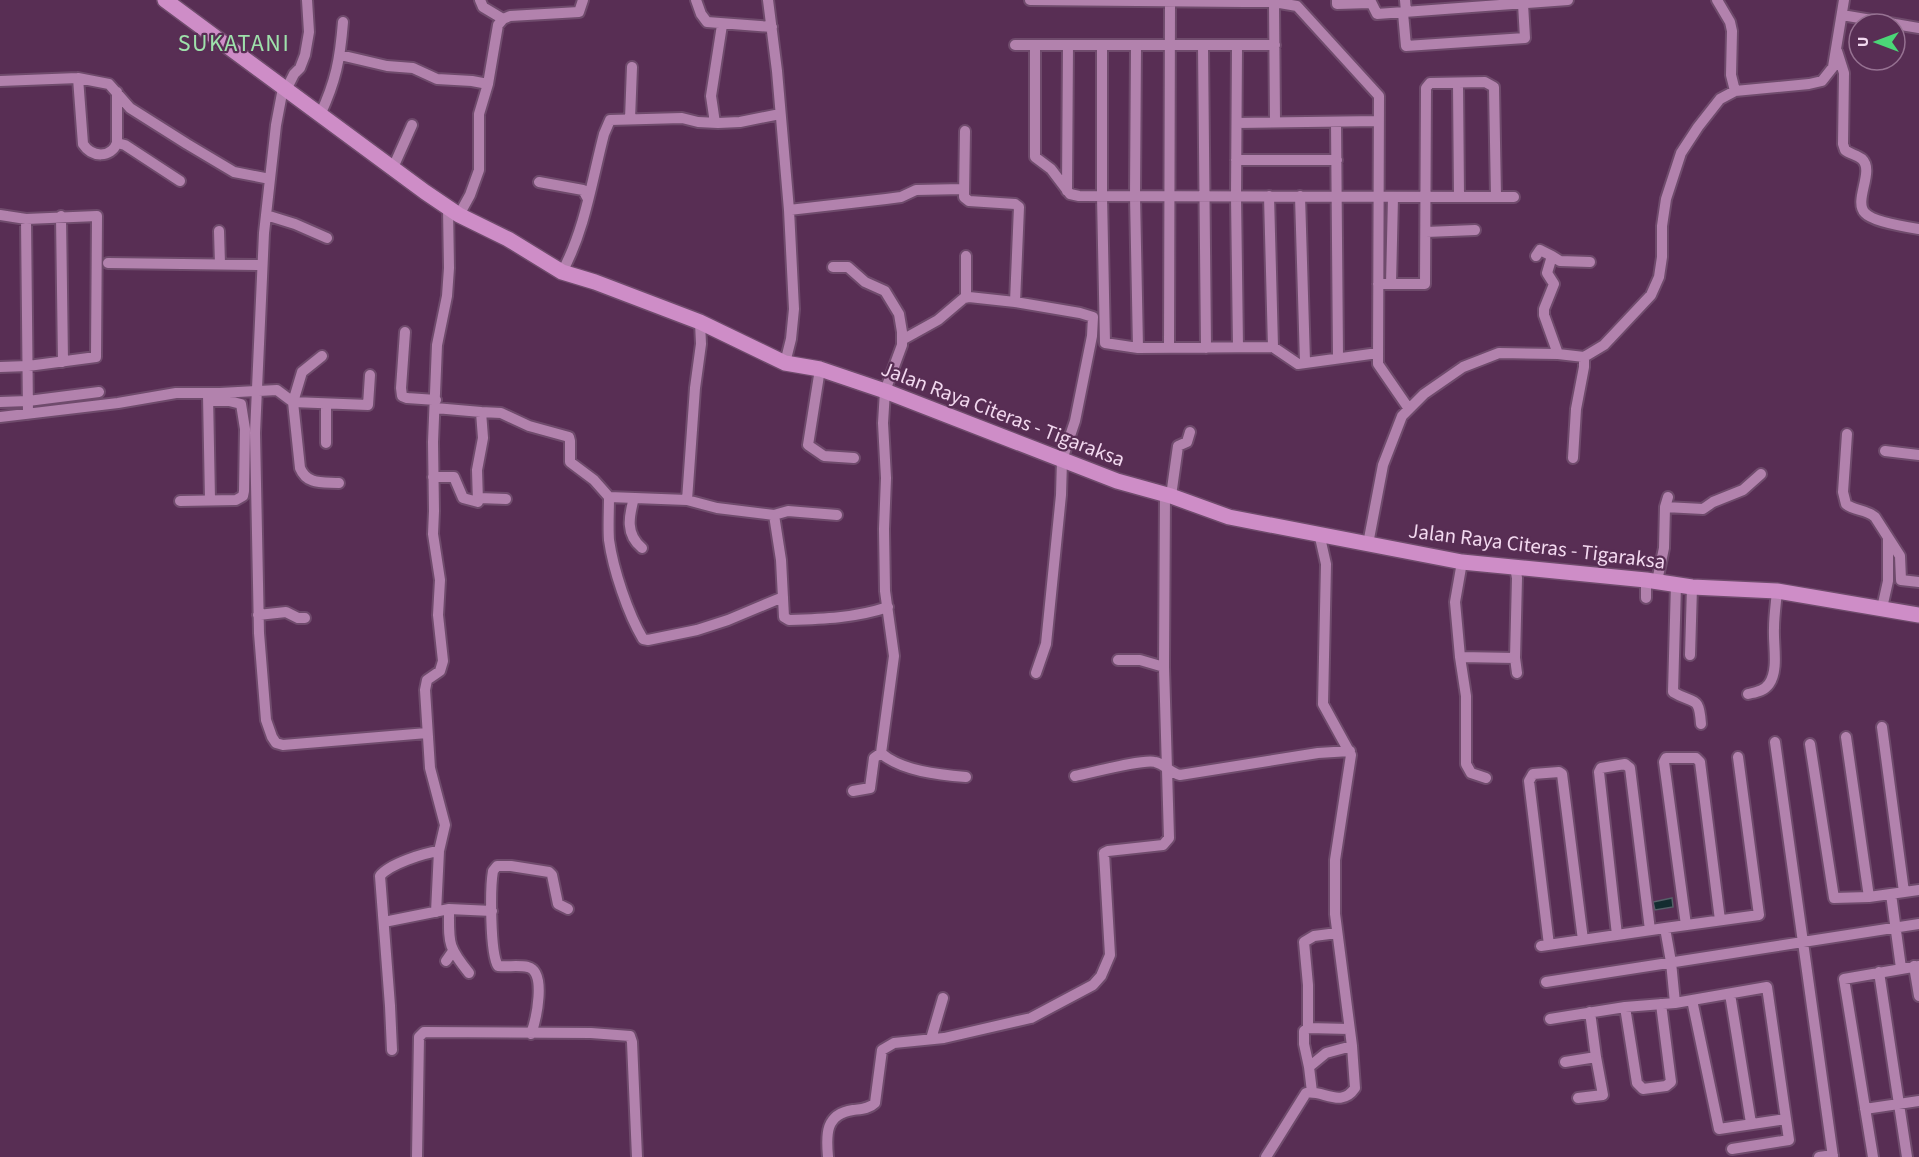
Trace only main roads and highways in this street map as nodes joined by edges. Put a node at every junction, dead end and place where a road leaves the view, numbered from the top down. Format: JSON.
{"nodes":[{"id":1,"x":165,"y":0,"type":"edge"},
{"id":2,"x":1919,"y":615,"type":"edge"}],
"edges":[{"from":1,"to":2,"type":"main road","name":"Jalan Raya Citeras - Tigaraksa"}]}
